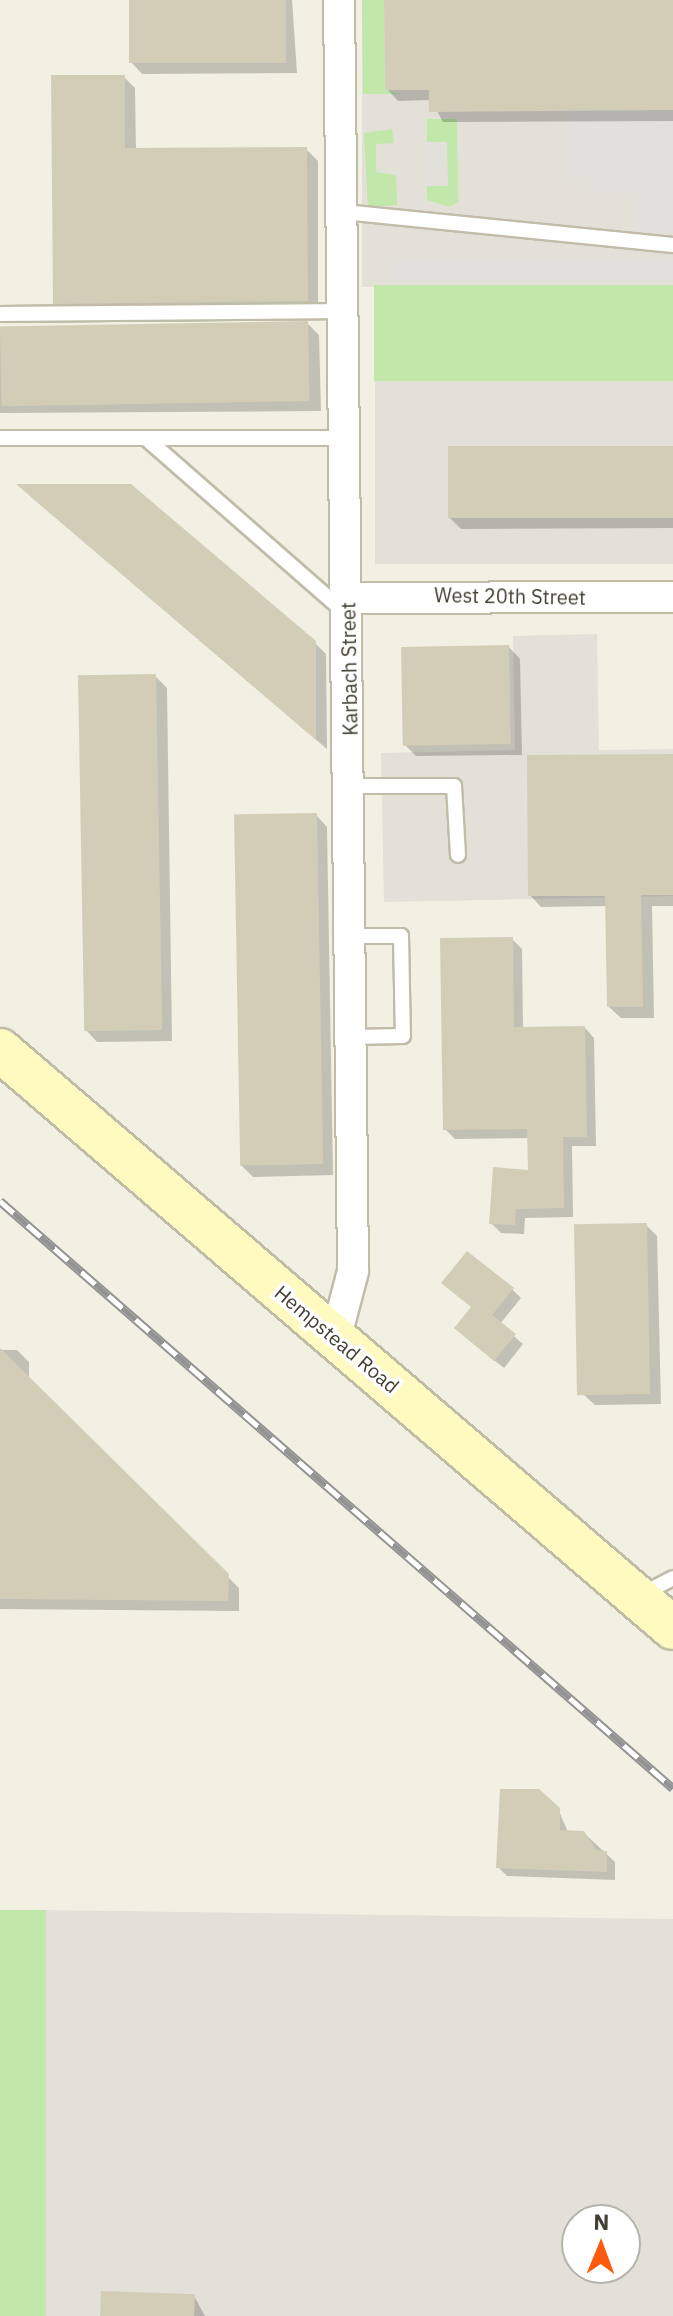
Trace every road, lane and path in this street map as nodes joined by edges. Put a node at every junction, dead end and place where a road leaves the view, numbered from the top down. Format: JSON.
{"nodes":[{"id":1,"x":339,"y":0,"type":"edge"},
{"id":2,"x":343,"y":212,"type":"junction"},
{"id":3,"x":673,"y":245,"type":"edge"},
{"id":4,"x":344,"y":311,"type":"junction"},
{"id":5,"x":0,"y":314,"type":"edge"},
{"id":6,"x":0,"y":438,"type":"edge"},
{"id":7,"x":345,"y":438,"type":"junction"},
{"id":8,"x":148,"y":440,"type":"junction"},
{"id":9,"x":673,"y":597,"type":"edge"},
{"id":10,"x":348,"y":607,"type":"junction"},
{"id":11,"x":351,"y":786,"type":"junction"},
{"id":12,"x":458,"y":855,"type":"dead end"},
{"id":13,"x":352,"y":936,"type":"junction"},
{"id":14,"x":352,"y":1037,"type":"junction"},
{"id":15,"x":0,"y":1050,"type":"edge"},
{"id":16,"x":336,"y":1336,"type":"junction"},
{"id":17,"x":655,"y":1588,"type":"edge"},
{"id":18,"x":673,"y":1628,"type":"edge"}],
"edges":[{"from":1,"to":2,"type":"street","name":"Karbach Street"},
{"from":2,"to":3,"type":"lane"},
{"from":2,"to":4,"type":"street","name":"Karbach Street"},
{"from":4,"to":5,"type":"lane"},
{"from":4,"to":7,"type":"street","name":"Karbach Street"},
{"from":6,"to":8,"type":"lane"},
{"from":7,"to":8,"type":"lane"},
{"from":7,"to":10,"type":"street","name":"Karbach Street"},
{"from":8,"to":10,"type":"lane"},
{"from":9,"to":10,"type":"street","name":"West 20th Street"},
{"from":10,"to":11,"type":"street","name":"Karbach Street"},
{"from":11,"to":12,"type":"lane"},
{"from":11,"to":13,"type":"street","name":"Karbach Street"},
{"from":13,"to":14,"type":"street","name":"Karbach Street"},
{"from":13,"to":14,"type":"lane"},
{"from":14,"to":16,"type":"street","name":"Karbach Street"},
{"from":15,"to":16,"type":"main road","name":"Hempstead Road"},
{"from":16,"to":17,"type":"main road","name":"Hempstead Road"},
{"from":17,"to":18,"type":"main road","name":"Hempstead Road"}]}
